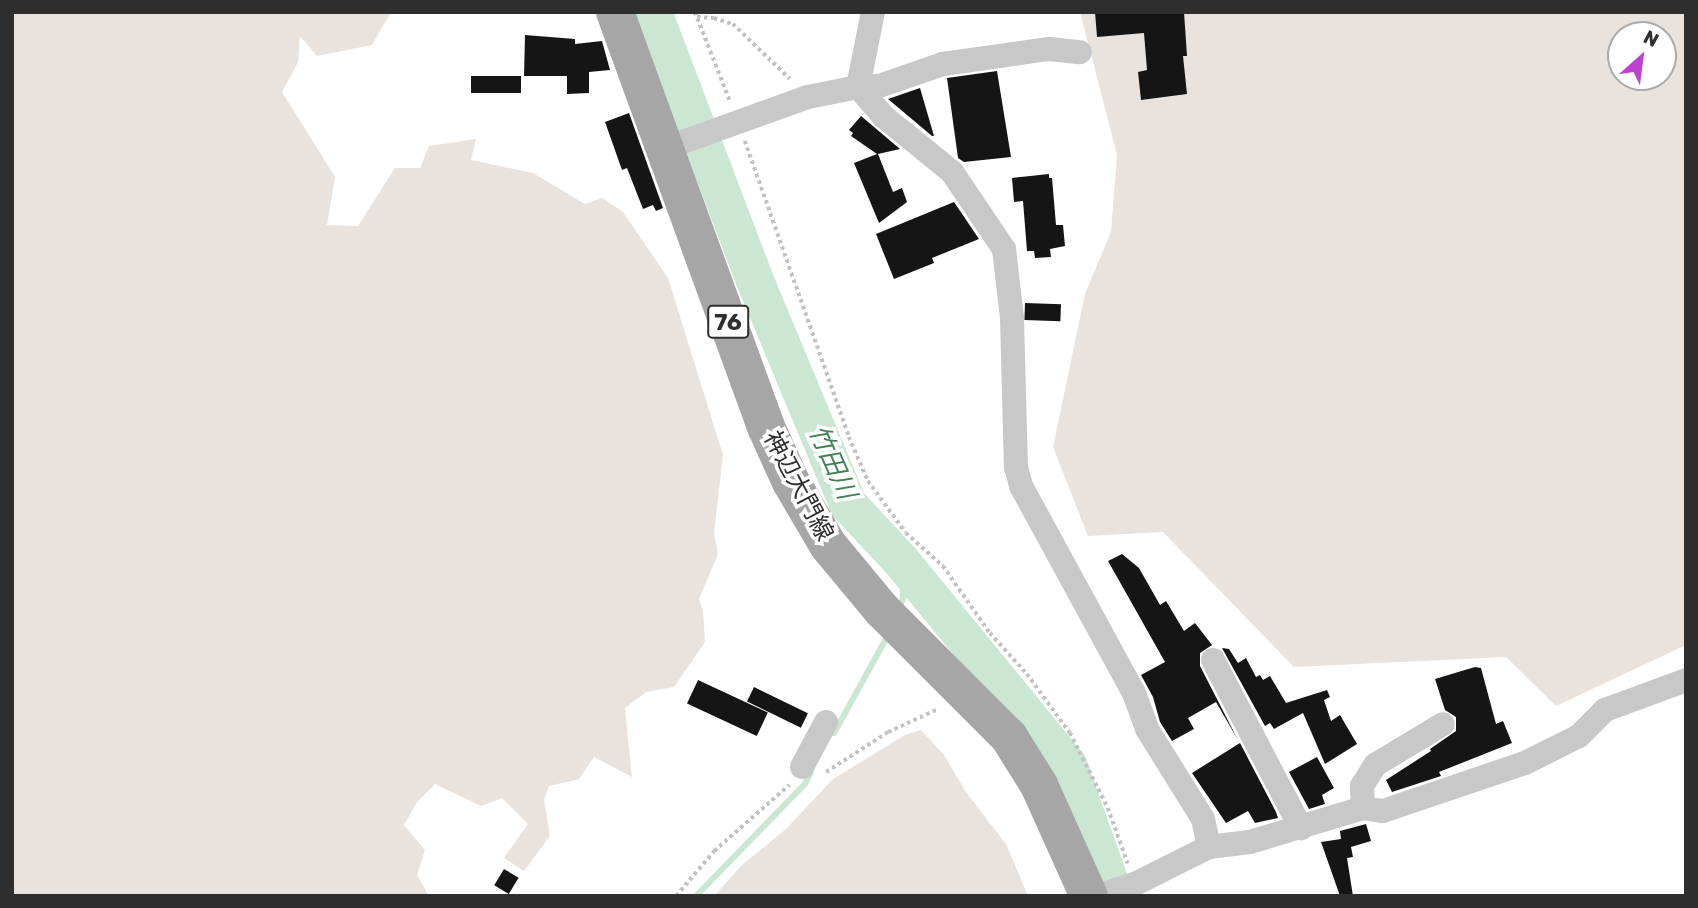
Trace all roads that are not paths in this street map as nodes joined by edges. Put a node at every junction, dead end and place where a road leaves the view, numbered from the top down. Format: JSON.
{"nodes":[{"id":1,"x":615,"y":12,"type":"edge"},
{"id":2,"x":873,"y":12,"type":"edge"},
{"id":3,"x":1080,"y":52,"type":"dead end"},
{"id":4,"x":858,"y":87,"type":"junction"},
{"id":5,"x":672,"y":145,"type":"junction"},
{"id":6,"x":1213,"y":660,"type":"dead end"},
{"id":7,"x":1686,"y":680,"type":"edge"},
{"id":8,"x":826,"y":722,"type":"dead end"},
{"id":9,"x":1443,"y":724,"type":"dead end"},
{"id":10,"x":811,"y":772,"type":"road end"},
{"id":11,"x":1363,"y":808,"type":"junction"},
{"id":12,"x":1301,"y":828,"type":"junction"},
{"id":13,"x":1209,"y":847,"type":"junction"},
{"id":14,"x":1135,"y":889,"type":"edge"},
{"id":15,"x":1097,"y":895,"type":"edge"}],
"edges":[{"from":1,"to":5,"type":"main road","name":"神辺大門線","number":"76"},
{"from":2,"to":4,"type":"street"},
{"from":3,"to":4,"type":"street"},
{"from":4,"to":5,"type":"street"},
{"from":4,"to":13,"type":"street"},
{"from":5,"to":15,"type":"main road","name":"神辺大門線","number":"76"},
{"from":6,"to":12,"type":"street"},
{"from":7,"to":11,"type":"street"},
{"from":8,"to":10,"type":"street"},
{"from":9,"to":11,"type":"street"},
{"from":11,"to":12,"type":"street"},
{"from":12,"to":13,"type":"street"},
{"from":13,"to":14,"type":"street"},
{"from":14,"to":15,"type":"street"}]}
